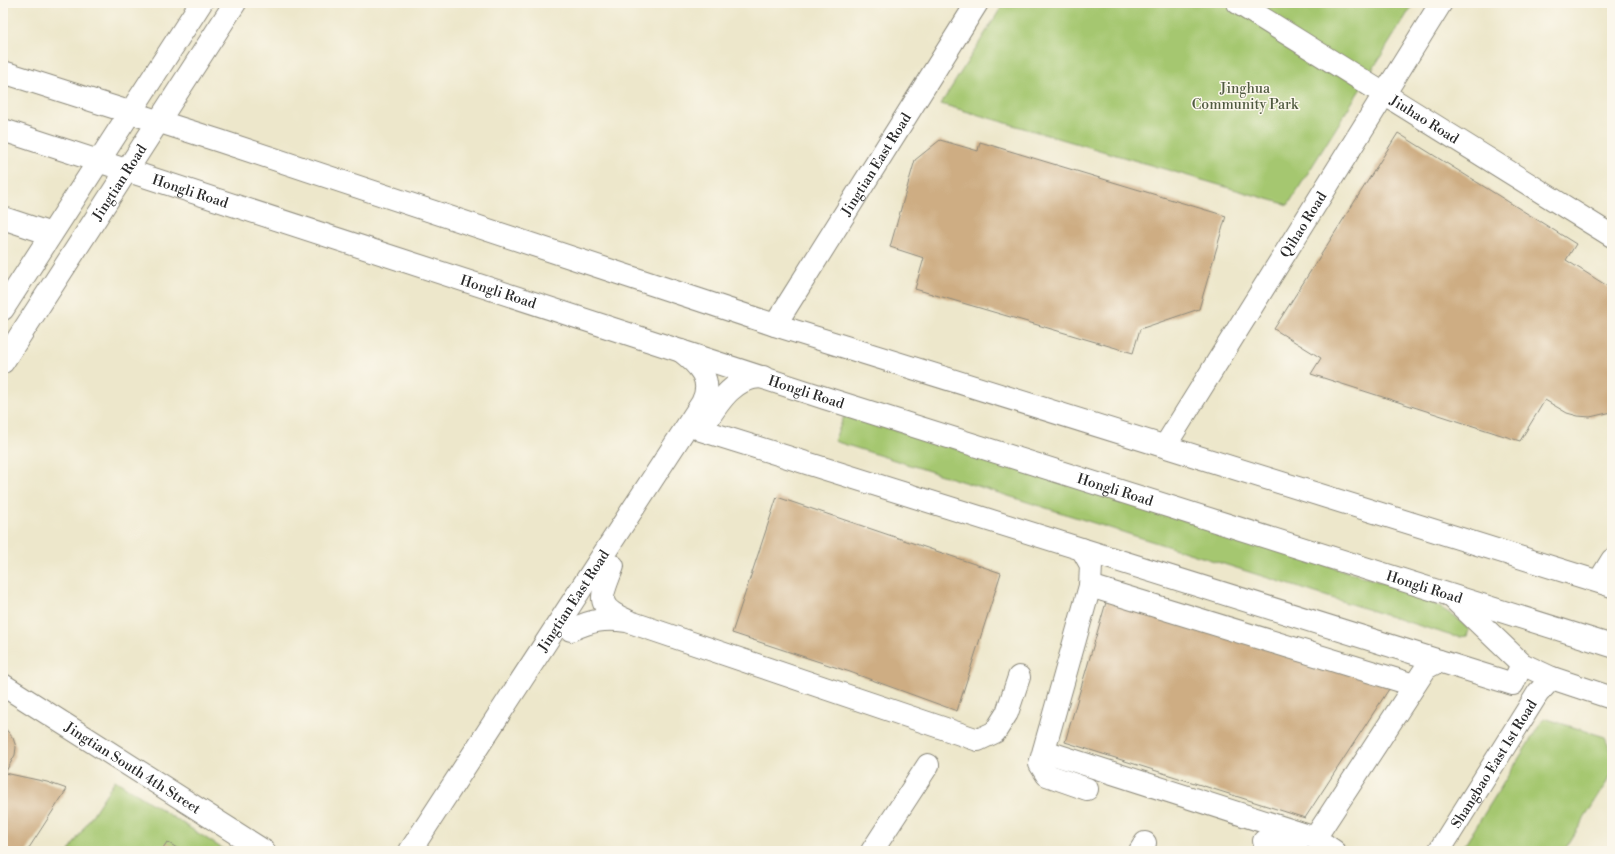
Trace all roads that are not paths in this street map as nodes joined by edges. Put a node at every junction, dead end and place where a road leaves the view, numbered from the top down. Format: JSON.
{"nodes":[{"id":1,"x":201,"y":3,"type":"edge"},
{"id":2,"x":235,"y":3,"type":"edge"},
{"id":3,"x":977,"y":3,"type":"edge"},
{"id":4,"x":1238,"y":3,"type":"edge"},
{"id":5,"x":1441,"y":3,"type":"edge"},
{"id":6,"x":3,"y":72,"type":"edge"},
{"id":7,"x":1384,"y":94,"type":"junction"},
{"id":8,"x":131,"y":113,"type":"junction"},
{"id":9,"x":158,"y":121,"type":"junction"},
{"id":10,"x":3,"y":130,"type":"edge"},
{"id":11,"x":100,"y":161,"type":"junction"},
{"id":12,"x":127,"y":170,"type":"junction"},
{"id":13,"x":3,"y":218,"type":"edge"},
{"id":14,"x":51,"y":234,"type":"junction"},
{"id":15,"x":1612,"y":236,"type":"edge"},
{"id":16,"x":3,"y":309,"type":"edge"},
{"id":17,"x":774,"y":325,"type":"junction"},
{"id":18,"x":682,"y":351,"type":"junction"},
{"id":19,"x":3,"y":362,"type":"edge"},
{"id":20,"x":763,"y":377,"type":"junction"},
{"id":21,"x":701,"y":430,"type":"junction"},
{"id":22,"x":1165,"y":446,"type":"junction"},
{"id":23,"x":1082,"y":549,"type":"junction"},
{"id":24,"x":1612,"y":560,"type":"edge"},
{"id":25,"x":613,"y":566,"type":"junction"},
{"id":26,"x":1606,"y":584,"type":"edge"},
{"id":27,"x":1090,"y":586,"type":"junction"},
{"id":28,"x":1449,"y":595,"type":"junction"},
{"id":29,"x":627,"y":621,"type":"junction"},
{"id":30,"x":571,"y":630,"type":"junction"},
{"id":31,"x":1612,"y":646,"type":"edge"},
{"id":32,"x":1439,"y":661,"type":"junction"},
{"id":33,"x":1522,"y":664,"type":"junction"},
{"id":34,"x":1019,"y":677,"type":"dead end"},
{"id":35,"x":1552,"y":678,"type":"junction"},
{"id":36,"x":3,"y":685,"type":"edge"},
{"id":37,"x":1414,"y":685,"type":"junction"},
{"id":38,"x":1612,"y":698,"type":"edge"},
{"id":39,"x":1044,"y":751,"type":"junction"},
{"id":40,"x":928,"y":765,"type":"dead end"},
{"id":41,"x":1087,"y":789,"type":"dead end"},
{"id":42,"x":1315,"y":838,"type":"junction"},
{"id":43,"x":1264,"y":841,"type":"dead end"},
{"id":44,"x":264,"y":851,"type":"edge"},
{"id":45,"x":410,"y":851,"type":"edge"},
{"id":46,"x":427,"y":851,"type":"edge"},
{"id":47,"x":872,"y":851,"type":"edge"},
{"id":48,"x":1296,"y":851,"type":"edge"},
{"id":49,"x":1334,"y":851,"type":"edge"},
{"id":50,"x":1439,"y":851,"type":"edge"}],
"edges":[{"from":1,"to":8,"type":"street","name":"Jingtian Road"},
{"from":2,"to":9,"type":"street","name":"Jingtian Road"},
{"from":3,"to":17,"type":"street","name":"Jingtian East Road"},
{"from":4,"to":7,"type":"street","name":"Jiuhao Road"},
{"from":5,"to":7,"type":"street","name":"Qihao Road"},
{"from":6,"to":8,"type":"street"},
{"from":7,"to":15,"type":"street","name":"Jiuhao Road"},
{"from":7,"to":22,"type":"street","name":"Qihao Road"},
{"from":8,"to":9,"type":"street"},
{"from":8,"to":11,"type":"street","name":"Jingtian Road"},
{"from":9,"to":12,"type":"street","name":"Jingtian Road"},
{"from":9,"to":17,"type":"street"},
{"from":10,"to":11,"type":"street","name":"Hongli Road"},
{"from":11,"to":12,"type":"street","name":"Hongli Road"},
{"from":11,"to":14,"type":"street","name":"Jingtian Road"},
{"from":12,"to":18,"type":"street","name":"Hongli Road"},
{"from":12,"to":19,"type":"street","name":"Jingtian Road"},
{"from":13,"to":14,"type":"street"},
{"from":14,"to":16,"type":"street","name":"Jingtian Road"},
{"from":17,"to":22,"type":"street"},
{"from":18,"to":20,"type":"street","name":"Hongli Road"},
{"from":18,"to":45,"type":"street","name":"Jingtian East Road"},
{"from":20,"to":21,"type":"street","name":"Jingtian East Road"},
{"from":20,"to":28,"type":"street","name":"Hongli Road"},
{"from":21,"to":23,"type":"street"},
{"from":21,"to":25,"type":"street","name":"Jingtian East Road"},
{"from":22,"to":26,"type":"street"},
{"from":23,"to":27,"type":"street"},
{"from":23,"to":32,"type":"street"},
{"from":24,"to":26,"type":"street"},
{"from":25,"to":29,"type":"street"},
{"from":25,"to":30,"type":"street","name":"Jingtian East Road"},
{"from":27,"to":37,"type":"street"},
{"from":27,"to":39,"type":"street"},
{"from":28,"to":31,"type":"street","name":"Hongli Road"},
{"from":28,"to":33,"type":"street"},
{"from":29,"to":30,"type":"street"},
{"from":29,"to":34,"type":"street"},
{"from":30,"to":46,"type":"street","name":"Jingtian East Road"},
{"from":32,"to":33,"type":"street","name":"Shangbao East 1st Road"},
{"from":32,"to":37,"type":"street"},
{"from":33,"to":35,"type":"street"},
{"from":35,"to":38,"type":"street"},
{"from":35,"to":50,"type":"street","name":"Shangbao East 1st Road"},
{"from":36,"to":44,"type":"street","name":"Jingtian South 4th Street"},
{"from":37,"to":42,"type":"street"},
{"from":39,"to":41,"type":"street"},
{"from":39,"to":42,"type":"street"},
{"from":40,"to":47,"type":"street"},
{"from":42,"to":49,"type":"street"},
{"from":43,"to":48,"type":"street"}]}
